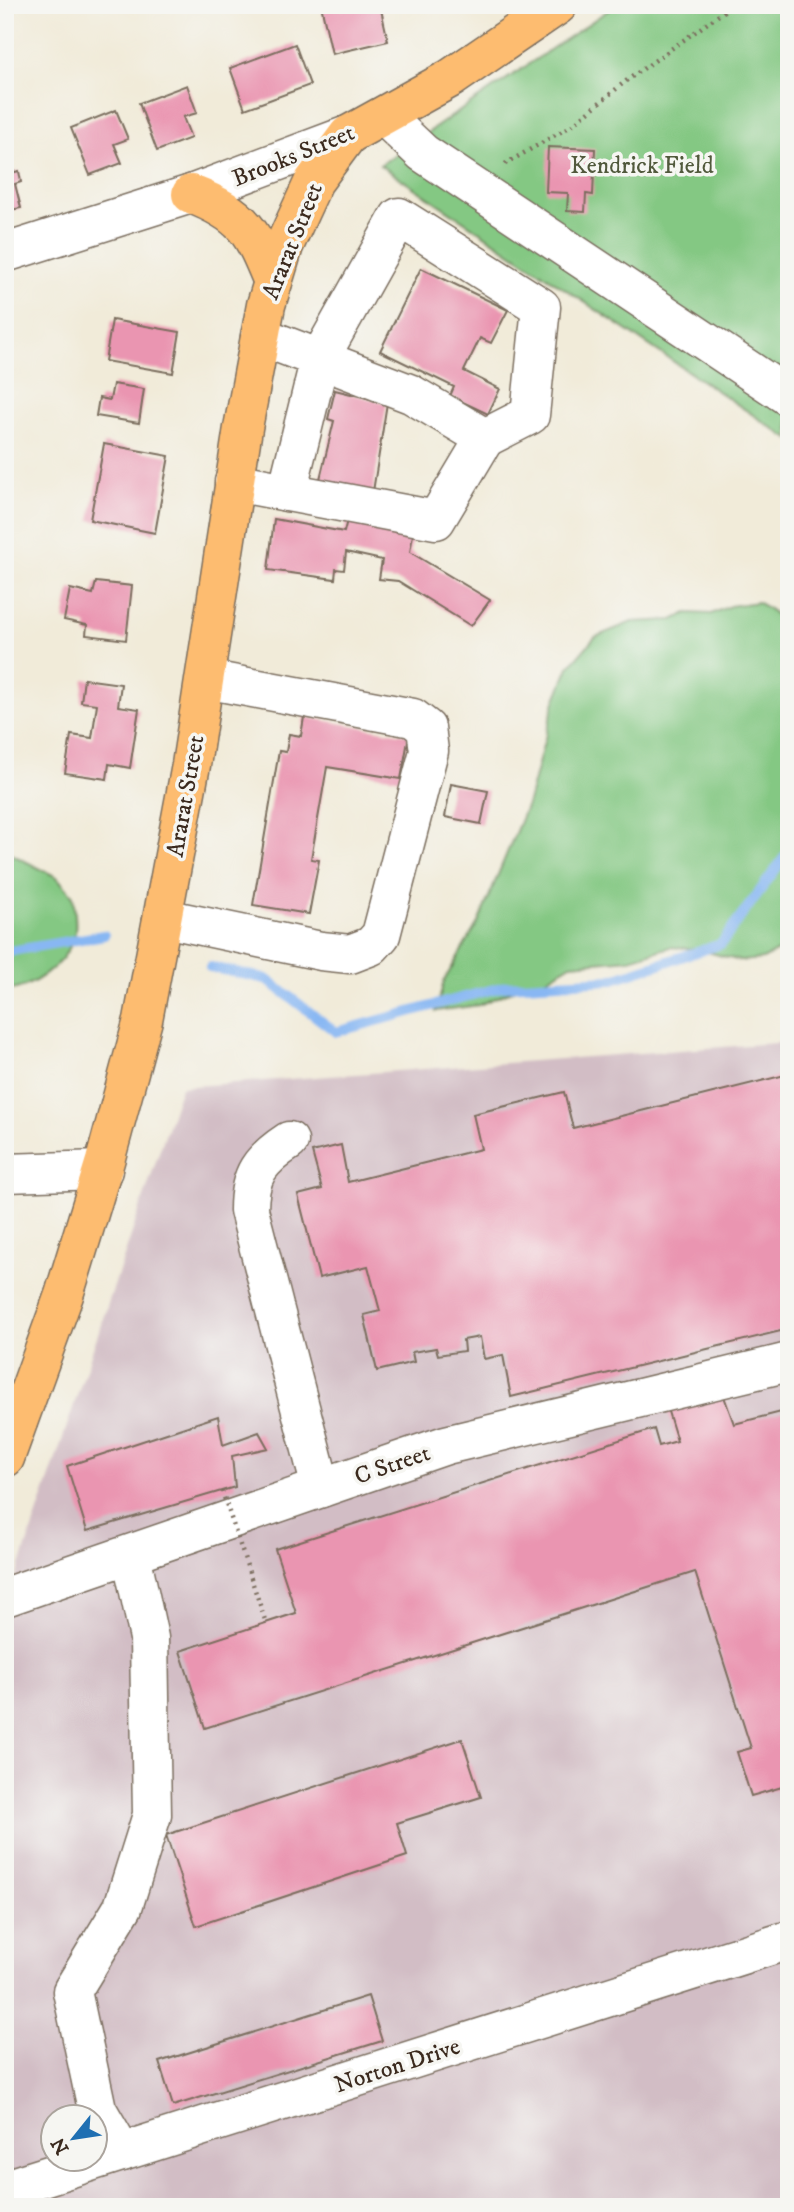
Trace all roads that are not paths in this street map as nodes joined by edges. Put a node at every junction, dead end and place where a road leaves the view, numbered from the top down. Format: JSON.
{"nodes":[{"id":1,"x":558,"y":5,"type":"edge"},
{"id":2,"x":384,"y":116,"type":"junction"},
{"id":3,"x":348,"y":135,"type":"junction"},
{"id":4,"x":191,"y":194,"type":"junction"},
{"id":5,"x":5,"y":253,"type":"edge"},
{"id":6,"x":273,"y":282,"type":"junction"},
{"id":7,"x":260,"y":336,"type":"junction"},
{"id":8,"x":320,"y":358,"type":"junction"},
{"id":9,"x":789,"y":397,"type":"edge"},
{"id":10,"x":485,"y":438,"type":"junction"},
{"id":11,"x":234,"y":482,"type":"junction"},
{"id":12,"x":287,"y":492,"type":"junction"},
{"id":13,"x":205,"y":679,"type":"junction"},
{"id":14,"x":164,"y":918,"type":"junction"},
{"id":15,"x":289,"y":1141,"type":"dead end"},
{"id":16,"x":103,"y":1170,"type":"junction"},
{"id":17,"x":5,"y":1173,"type":"edge"},
{"id":18,"x":789,"y":1362,"type":"edge"},
{"id":19,"x":5,"y":1458,"type":"edge"},
{"id":20,"x":321,"y":1488,"type":"junction"},
{"id":21,"x":131,"y":1554,"type":"junction"},
{"id":22,"x":5,"y":1597,"type":"edge"},
{"id":23,"x":789,"y":1940,"type":"edge"},
{"id":24,"x":122,"y":2152,"type":"junction"},
{"id":25,"x":5,"y":2189,"type":"edge"}],
"edges":[{"from":1,"to":2,"type":"main road","name":"Brooks Street"},
{"from":2,"to":3,"type":"main road","name":"Brooks Street"},
{"from":2,"to":9,"type":"street"},
{"from":3,"to":4,"type":"street","name":"Brooks Street"},
{"from":3,"to":6,"type":"main road","name":"Ararat Street"},
{"from":4,"to":5,"type":"street","name":"Brooks Street"},
{"from":4,"to":6,"type":"main road"},
{"from":6,"to":7,"type":"main road","name":"Ararat Street"},
{"from":7,"to":8,"type":"street"},
{"from":7,"to":11,"type":"main road","name":"Ararat Street"},
{"from":8,"to":10,"type":"street"},
{"from":8,"to":10,"type":"street"},
{"from":8,"to":12,"type":"street"},
{"from":10,"to":12,"type":"street"},
{"from":11,"to":12,"type":"street"},
{"from":11,"to":13,"type":"main road","name":"Ararat Street"},
{"from":13,"to":14,"type":"main road","name":"Ararat Street"},
{"from":13,"to":14,"type":"street"},
{"from":14,"to":16,"type":"main road","name":"Ararat Street"},
{"from":15,"to":20,"type":"street"},
{"from":16,"to":17,"type":"street"},
{"from":16,"to":19,"type":"main road","name":"Ararat Street"},
{"from":18,"to":20,"type":"street","name":"C Street"},
{"from":20,"to":21,"type":"street","name":"C Street"},
{"from":21,"to":22,"type":"street","name":"C Street"},
{"from":21,"to":24,"type":"street"},
{"from":23,"to":24,"type":"street","name":"Norton Drive"},
{"from":24,"to":25,"type":"street","name":"Norton Drive"}]}
